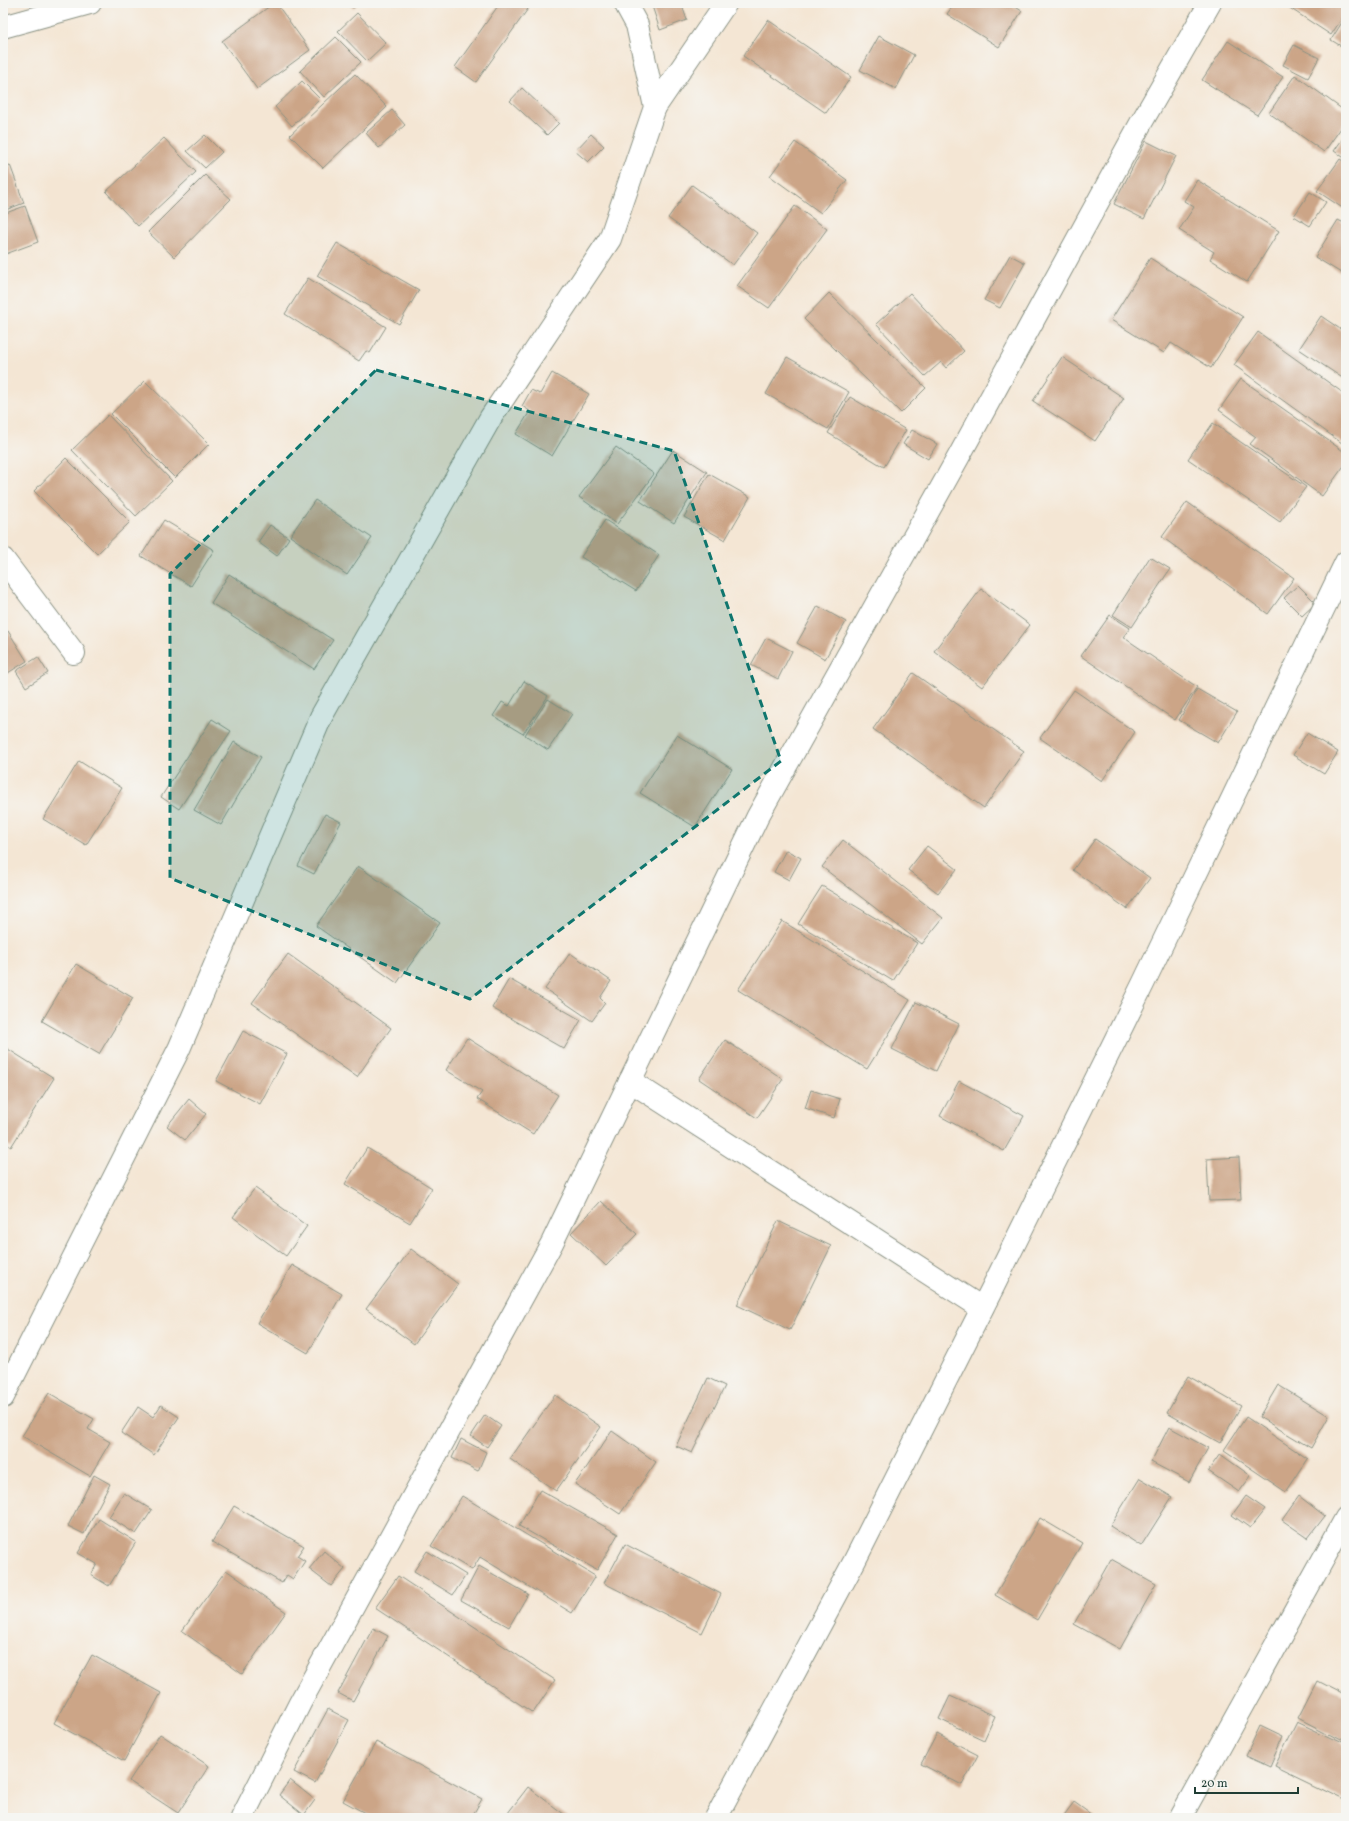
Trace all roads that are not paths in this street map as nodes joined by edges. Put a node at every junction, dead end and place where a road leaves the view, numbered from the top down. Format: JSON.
{"nodes":[{"id":1,"x":90,"y":3,"type":"edge"},
{"id":2,"x":625,"y":3,"type":"edge"},
{"id":3,"x":726,"y":3,"type":"edge"},
{"id":4,"x":1210,"y":3,"type":"edge"},
{"id":5,"x":3,"y":27,"type":"edge"},
{"id":6,"x":655,"y":107,"type":"junction"},
{"id":7,"x":3,"y":559,"type":"edge"},
{"id":8,"x":1346,"y":562,"type":"edge"},
{"id":9,"x":74,"y":653,"type":"dead end"},
{"id":10,"x":630,"y":1081,"type":"junction"},
{"id":11,"x":982,"y":1308,"type":"junction"},
{"id":12,"x":3,"y":1397,"type":"edge"},
{"id":13,"x":1346,"y":1518,"type":"edge"},
{"id":14,"x":242,"y":1818,"type":"edge"},
{"id":15,"x":716,"y":1818,"type":"edge"},
{"id":16,"x":1180,"y":1818,"type":"edge"}],
"edges":[{"from":1,"to":5,"type":"street"},
{"from":2,"to":6,"type":"street"},
{"from":3,"to":6,"type":"street"},
{"from":4,"to":10,"type":"street"},
{"from":6,"to":12,"type":"street"},
{"from":7,"to":9,"type":"street"},
{"from":8,"to":11,"type":"street"},
{"from":10,"to":11,"type":"street"},
{"from":10,"to":14,"type":"street"},
{"from":11,"to":15,"type":"street"},
{"from":13,"to":16,"type":"street"}]}
